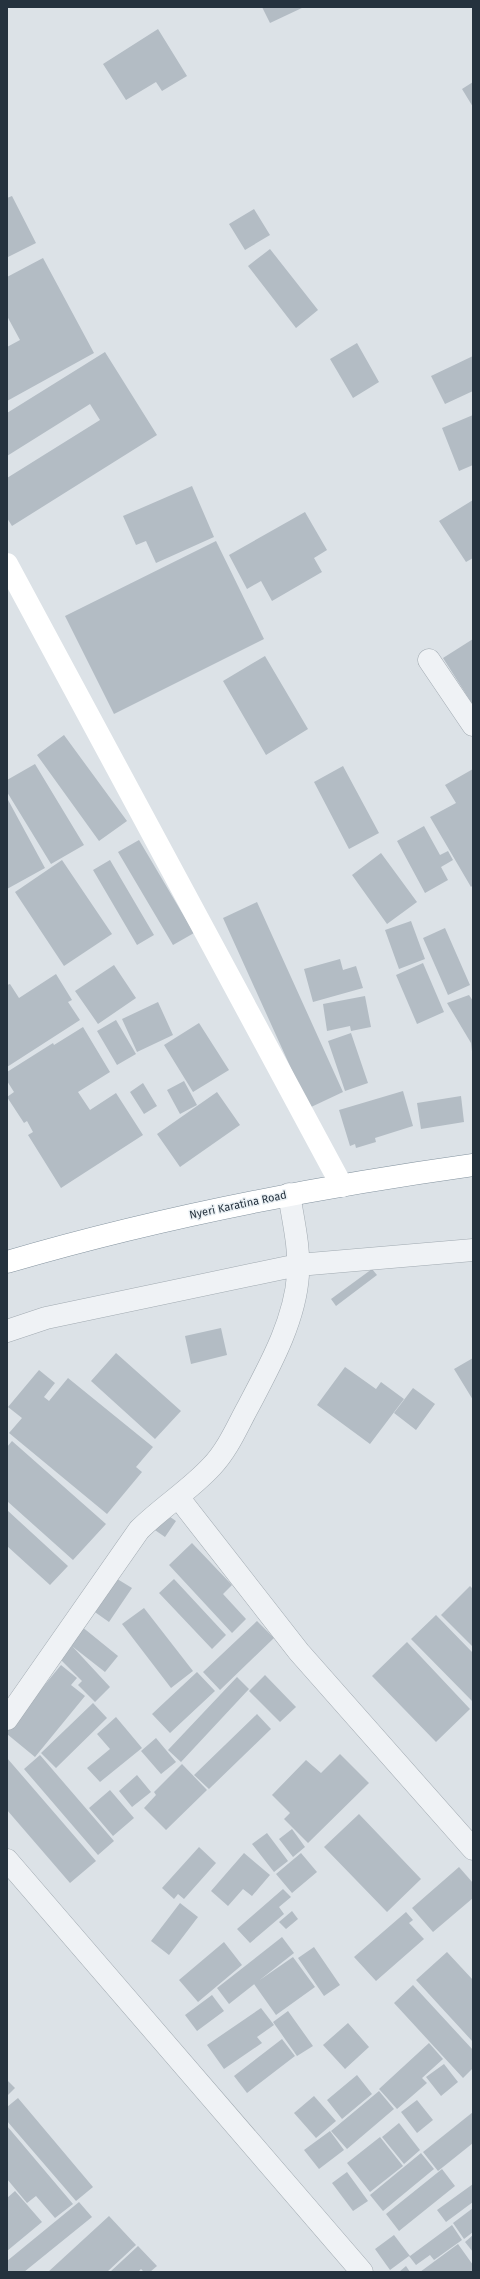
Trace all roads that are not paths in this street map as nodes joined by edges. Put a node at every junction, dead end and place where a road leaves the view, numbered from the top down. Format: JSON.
{"nodes":[{"id":1,"x":7,"y":564,"type":"edge"},
{"id":2,"x":429,"y":660,"type":"dead end"},
{"id":3,"x":473,"y":725,"type":"edge"},
{"id":4,"x":473,"y":1165,"type":"edge"},
{"id":5,"x":342,"y":1186,"type":"junction"},
{"id":6,"x":289,"y":1194,"type":"junction"},
{"id":7,"x":473,"y":1250,"type":"edge"},
{"id":8,"x":7,"y":1262,"type":"edge"},
{"id":9,"x":298,"y":1265,"type":"junction"},
{"id":10,"x":7,"y":1331,"type":"edge"},
{"id":11,"x":178,"y":1497,"type":"junction"},
{"id":12,"x":7,"y":1719,"type":"edge"},
{"id":13,"x":473,"y":1849,"type":"edge"},
{"id":14,"x":7,"y":1860,"type":"edge"},
{"id":15,"x":362,"y":2272,"type":"edge"}],
"edges":[{"from":1,"to":5,"type":"main road"},
{"from":2,"to":3,"type":"street"},
{"from":4,"to":5,"type":"main road","name":"Nyeri Karatina Road"},
{"from":5,"to":6,"type":"main road","name":"Nyeri Karatina Road"},
{"from":6,"to":8,"type":"main road","name":"Nyeri Karatina Road"},
{"from":6,"to":9,"type":"street"},
{"from":7,"to":9,"type":"street"},
{"from":9,"to":10,"type":"street"},
{"from":9,"to":11,"type":"street"},
{"from":11,"to":12,"type":"street"},
{"from":11,"to":13,"type":"street"},
{"from":14,"to":15,"type":"street"}]}
